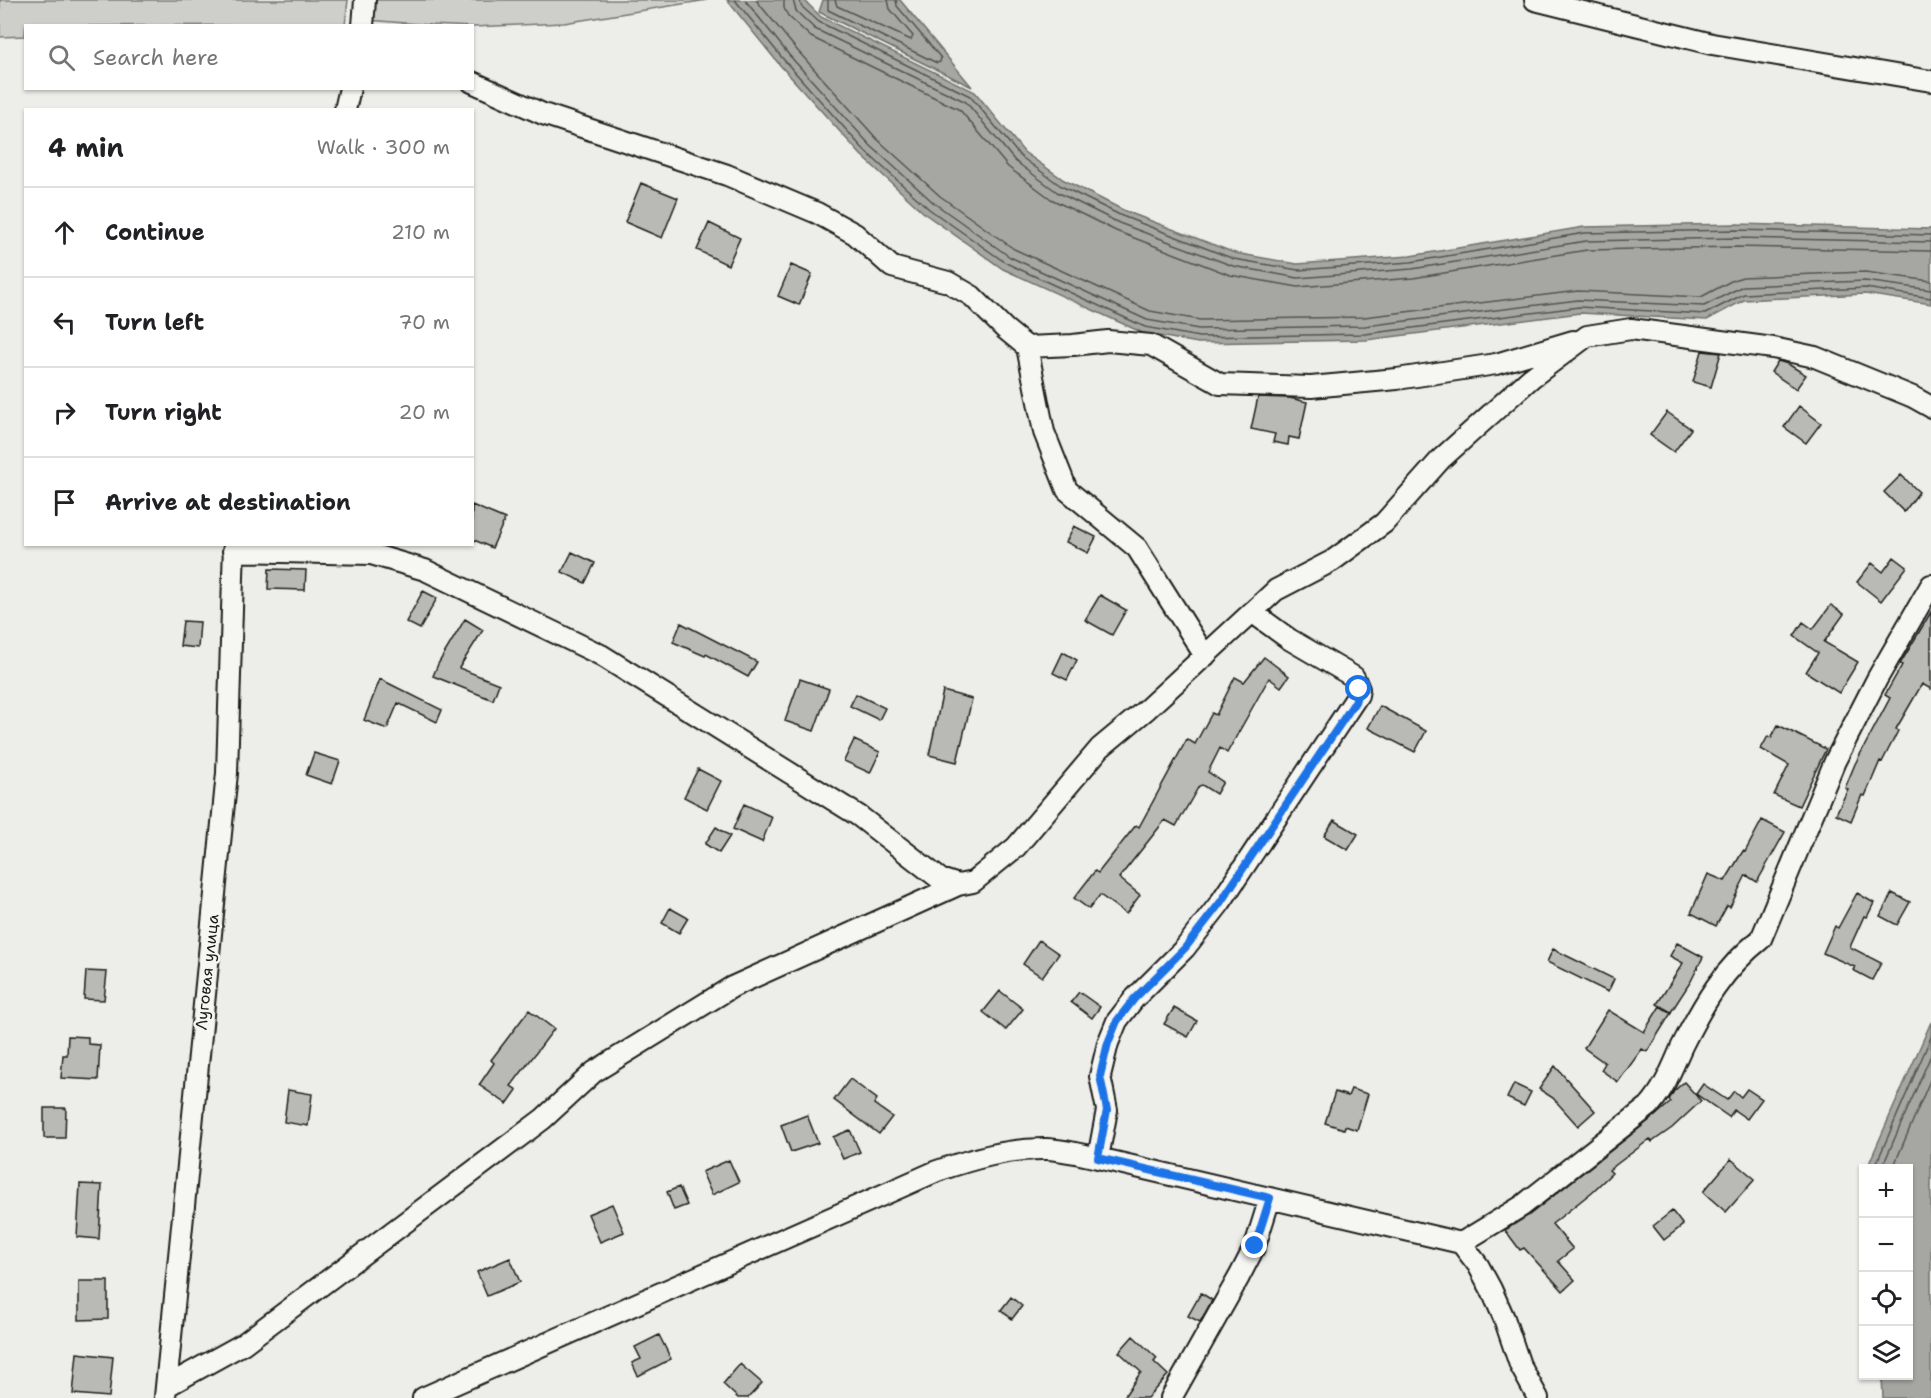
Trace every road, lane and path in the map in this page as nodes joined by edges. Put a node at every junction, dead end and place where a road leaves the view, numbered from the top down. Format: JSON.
{"nodes":[{"id":1,"x":365,"y":0,"type":"edge"},
{"id":2,"x":1535,"y":0,"type":"edge"},
{"id":3,"x":1588,"y":7,"type":"edge"},
{"id":4,"x":363,"y":24,"type":"edge"},
{"id":5,"x":1931,"y":81,"type":"edge"},
{"id":6,"x":474,"y":83,"type":"edge"},
{"id":7,"x":350,"y":90,"type":"edge"},
{"id":8,"x":345,"y":108,"type":"edge"},
{"id":9,"x":1587,"y":336,"type":"junction"},
{"id":10,"x":1027,"y":347,"type":"junction"},
{"id":11,"x":1931,"y":407,"type":"edge"},
{"id":12,"x":234,"y":548,"type":"edge"},
{"id":13,"x":1931,"y":585,"type":"edge"},
{"id":14,"x":1252,"y":612,"type":"junction"},
{"id":15,"x":1205,"y":656,"type":"junction"},
{"id":16,"x":958,"y":885,"type":"junction"},
{"id":17,"x":1098,"y":1158,"type":"junction"},
{"id":18,"x":1270,"y":1198,"type":"junction"},
{"id":19,"x":1461,"y":1243,"type":"junction"},
{"id":20,"x":166,"y":1392,"type":"edge"},
{"id":21,"x":423,"y":1398,"type":"edge"},
{"id":22,"x":1171,"y":1398,"type":"edge"},
{"id":23,"x":1538,"y":1398,"type":"edge"}],
"edges":[{"from":1,"to":4,"type":"street"},
{"from":2,"to":3,"type":"street"},
{"from":3,"to":5,"type":"street"},
{"from":6,"to":10,"type":"street"},
{"from":7,"to":8,"type":"street"},
{"from":9,"to":10,"type":"street"},
{"from":9,"to":11,"type":"street"},
{"from":9,"to":14,"type":"street"},
{"from":10,"to":15,"type":"street"},
{"from":12,"to":16,"type":"street"},
{"from":12,"to":20,"type":"street","name":"Луговая улица"},
{"from":13,"to":19,"type":"street"},
{"from":14,"to":15,"type":"street"},
{"from":14,"to":17,"type":"street"},
{"from":15,"to":16,"type":"street"},
{"from":16,"to":20,"type":"street"},
{"from":17,"to":18,"type":"street"},
{"from":17,"to":21,"type":"street"},
{"from":18,"to":19,"type":"street"},
{"from":18,"to":22,"type":"street"},
{"from":19,"to":23,"type":"street"}]}
